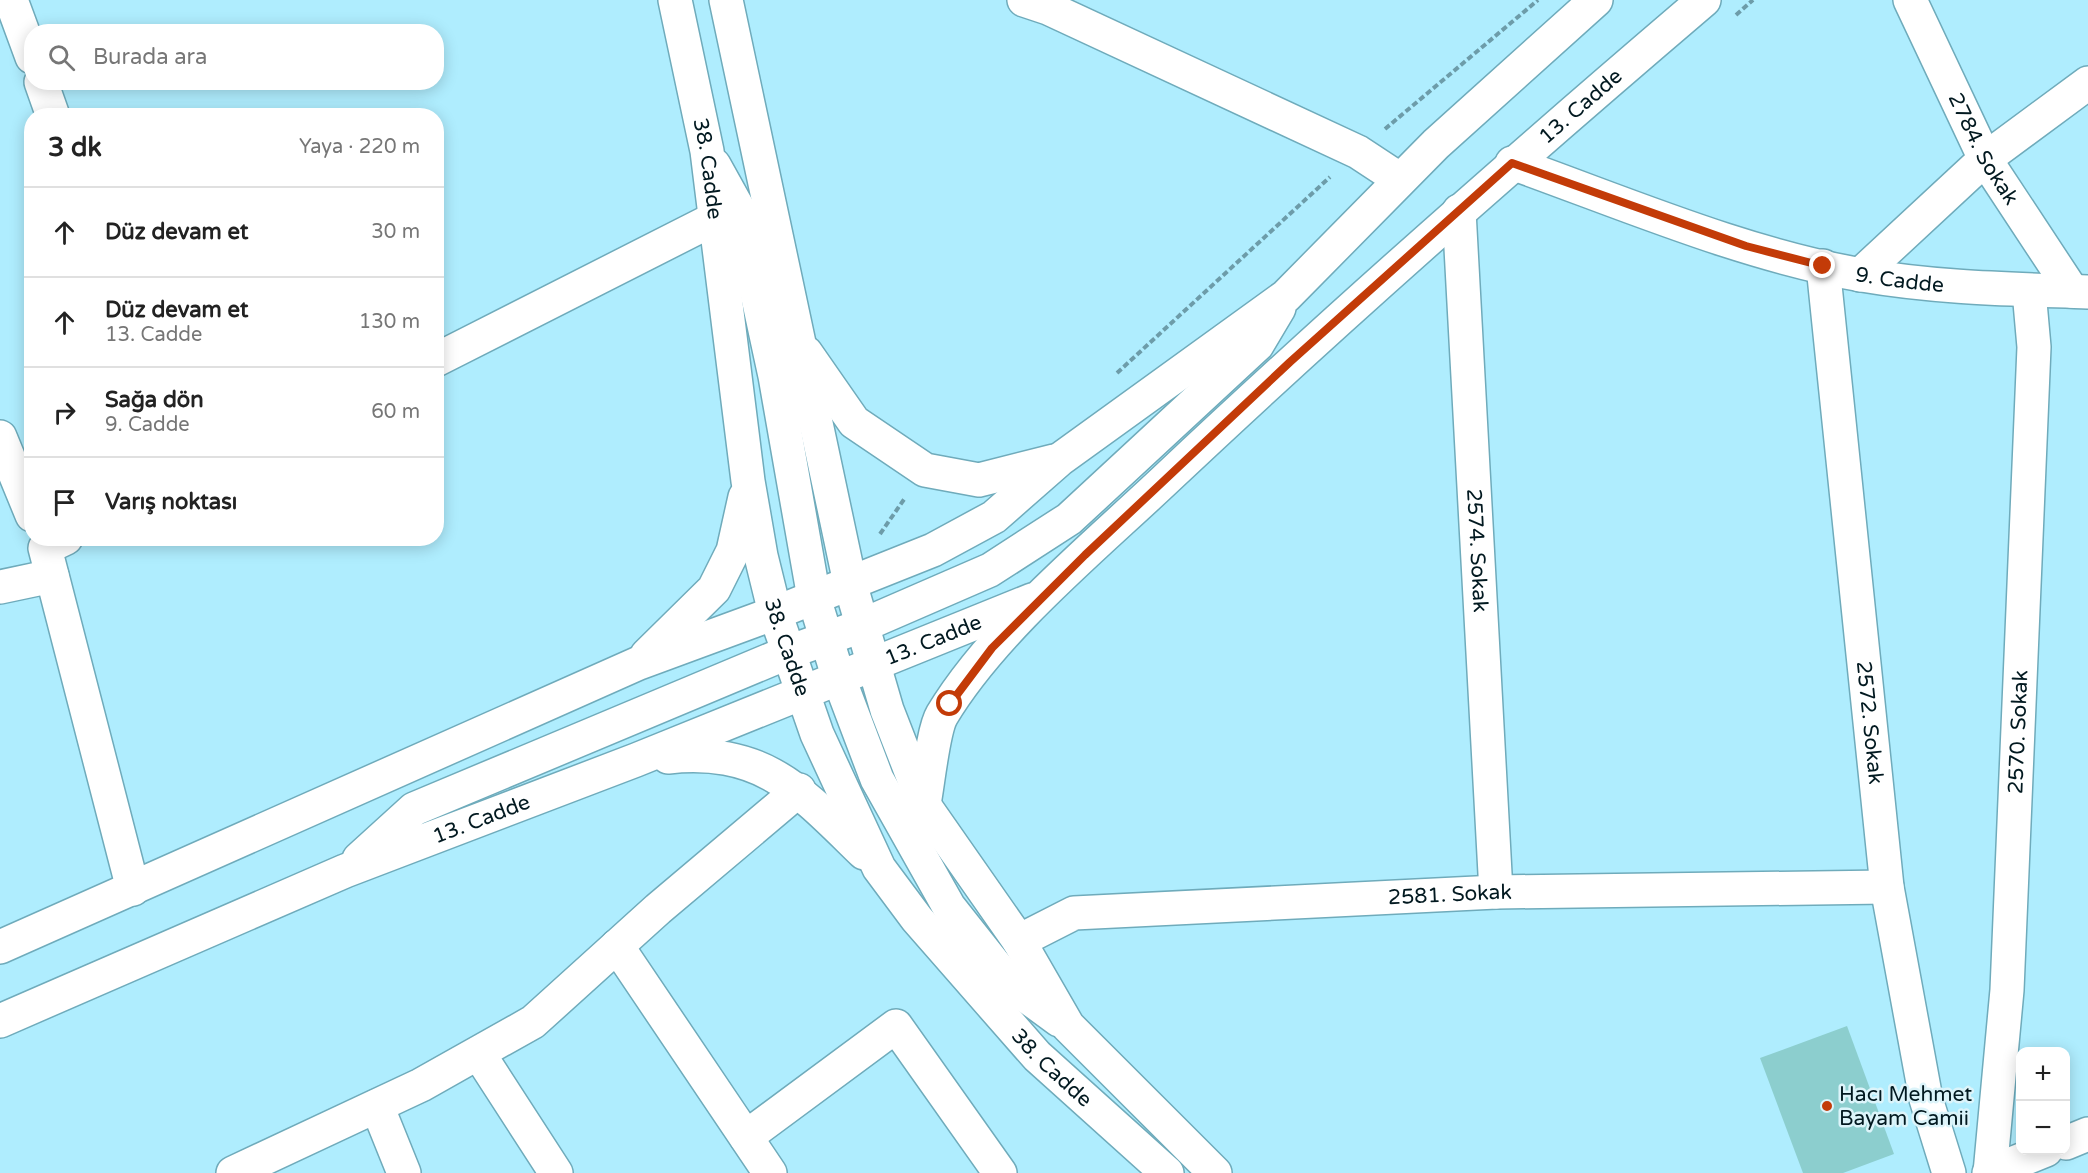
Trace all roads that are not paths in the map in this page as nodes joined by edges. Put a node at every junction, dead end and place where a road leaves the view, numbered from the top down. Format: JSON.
{"nodes":[{"id":1,"x":11,"y":0,"type":"edge"},
{"id":2,"x":675,"y":0,"type":"edge"},
{"id":3,"x":726,"y":0,"type":"edge"},
{"id":4,"x":1704,"y":0,"type":"edge"},
{"id":5,"x":1910,"y":0,"type":"edge"},
{"id":6,"x":1038,"y":3,"type":"edge"},
{"id":7,"x":1581,"y":5,"type":"edge"},
{"id":8,"x":24,"y":35,"type":"edge"},
{"id":9,"x":2088,"y":83,"type":"edge"},
{"id":10,"x":44,"y":90,"type":"edge"},
{"id":11,"x":50,"y":108,"type":"edge"},
{"id":12,"x":707,"y":151,"type":"junction"},
{"id":13,"x":1985,"y":159,"type":"junction"},
{"id":14,"x":1512,"y":163,"type":"junction"},
{"id":15,"x":1399,"y":179,"type":"junction"},
{"id":16,"x":1460,"y":211,"type":"junction"},
{"id":17,"x":714,"y":219,"type":"junction"},
{"id":18,"x":1823,"y":266,"type":"junction"},
{"id":19,"x":1860,"y":275,"type":"junction"},
{"id":20,"x":2029,"y":291,"type":"junction"},
{"id":21,"x":2080,"y":291,"type":"edge"},
{"id":22,"x":1286,"y":296,"type":"junction"},
{"id":23,"x":797,"y":341,"type":"junction"},
{"id":24,"x":444,"y":356,"type":"edge"},
{"id":25,"x":0,"y":437,"type":"edge"},
{"id":26,"x":1059,"y":460,"type":"junction"},
{"id":27,"x":748,"y":481,"type":"junction"},
{"id":28,"x":24,"y":496,"type":"edge"},
{"id":29,"x":51,"y":550,"type":"edge"},
{"id":30,"x":850,"y":583,"type":"junction"},
{"id":31,"x":0,"y":587,"type":"edge"},
{"id":32,"x":1044,"y":595,"type":"junction"},
{"id":33,"x":814,"y":598,"type":"junction"},
{"id":34,"x":775,"y":613,"type":"junction"},
{"id":35,"x":861,"y":626,"type":"junction"},
{"id":36,"x":826,"y":639,"type":"junction"},
{"id":37,"x":789,"y":652,"type":"junction"},
{"id":38,"x":639,"y":663,"type":"junction"},
{"id":39,"x":872,"y":663,"type":"junction"},
{"id":40,"x":838,"y":676,"type":"junction"},
{"id":41,"x":803,"y":692,"type":"junction"},
{"id":42,"x":636,"y":760,"type":"junction"},
{"id":43,"x":799,"y":790,"type":"junction"},
{"id":44,"x":924,"y":805,"type":"junction"},
{"id":45,"x":879,"y":868,"type":"junction"},
{"id":46,"x":345,"y":871,"type":"junction"},
{"id":47,"x":1887,"y":887,"type":"junction"},
{"id":48,"x":133,"y":889,"type":"junction"},
{"id":49,"x":1496,"y":892,"type":"junction"},
{"id":50,"x":1019,"y":941,"type":"junction"},
{"id":51,"x":617,"y":946,"type":"junction"},
{"id":52,"x":0,"y":947,"type":"edge"},
{"id":53,"x":0,"y":1021,"type":"edge"},
{"id":54,"x":1068,"y":1026,"type":"junction"},
{"id":55,"x":479,"y":1054,"type":"junction"},
{"id":56,"x":377,"y":1106,"type":"junction"},
{"id":57,"x":2088,"y":1134,"type":"edge"},
{"id":58,"x":746,"y":1137,"type":"junction"},
{"id":59,"x":2070,"y":1141,"type":"edge"},
{"id":60,"x":2034,"y":1155,"type":"edge"},
{"id":61,"x":233,"y":1173,"type":"edge"},
{"id":62,"x":404,"y":1173,"type":"edge"},
{"id":63,"x":556,"y":1173,"type":"edge"},
{"id":64,"x":770,"y":1173,"type":"edge"},
{"id":65,"x":1000,"y":1173,"type":"edge"},
{"id":66,"x":1166,"y":1173,"type":"edge"},
{"id":67,"x":1215,"y":1173,"type":"edge"},
{"id":68,"x":1949,"y":1173,"type":"edge"},
{"id":69,"x":1990,"y":1173,"type":"edge"}],
"edges":[{"from":1,"to":8,"type":"street"},
{"from":2,"to":12,"type":"street","name":"38. Cadde"},
{"from":3,"to":23,"type":"street","name":"38. Cadde"},
{"from":4,"to":14,"type":"street","name":"13. Cadde"},
{"from":5,"to":13,"type":"street","name":"2784. Sokak"},
{"from":6,"to":15,"type":"street"},
{"from":7,"to":15,"type":"street"},
{"from":9,"to":13,"type":"street"},
{"from":10,"to":11,"type":"street"},
{"from":12,"to":17,"type":"street","name":"38. Cadde"},
{"from":12,"to":33,"type":"street"},
{"from":13,"to":19,"type":"street"},
{"from":13,"to":21,"type":"street","name":"2784. Sokak"},
{"from":14,"to":16,"type":"street","name":"13. Cadde"},
{"from":14,"to":18,"type":"street","name":"9. Cadde"},
{"from":15,"to":22,"type":"street"},
{"from":16,"to":32,"type":"street","name":"13. Cadde"},
{"from":16,"to":49,"type":"street","name":"2574. Sokak"},
{"from":17,"to":24,"type":"street"},
{"from":17,"to":27,"type":"street","name":"38. Cadde"},
{"from":18,"to":19,"type":"street","name":"9. Cadde"},
{"from":18,"to":47,"type":"street","name":"2572. Sokak"},
{"from":19,"to":20,"type":"street","name":"9. Cadde"},
{"from":20,"to":21,"type":"street","name":"9. Cadde"},
{"from":20,"to":69,"type":"street","name":"2570. Sokak"},
{"from":22,"to":26,"type":"street"},
{"from":22,"to":35,"type":"street"},
{"from":23,"to":26,"type":"street"},
{"from":23,"to":30,"type":"street","name":"38. Cadde"},
{"from":25,"to":28,"type":"street"},
{"from":26,"to":30,"type":"street"},
{"from":27,"to":34,"type":"street","name":"38. Cadde"},
{"from":27,"to":38,"type":"street"},
{"from":29,"to":31,"type":"street"},
{"from":29,"to":48,"type":"street"},
{"from":30,"to":33,"type":"street"},
{"from":30,"to":35,"type":"street","name":"38. Cadde"},
{"from":32,"to":39,"type":"street","name":"13. Cadde"},
{"from":32,"to":44,"type":"street"},
{"from":33,"to":34,"type":"street"},
{"from":33,"to":36,"type":"street"},
{"from":34,"to":37,"type":"street","name":"38. Cadde"},
{"from":34,"to":38,"type":"street"},
{"from":35,"to":36,"type":"street"},
{"from":35,"to":39,"type":"street","name":"38. Cadde"},
{"from":36,"to":37,"type":"street"},
{"from":36,"to":40,"type":"street"},
{"from":37,"to":41,"type":"street","name":"38. Cadde"},
{"from":37,"to":46,"type":"street"},
{"from":38,"to":48,"type":"street"},
{"from":39,"to":40,"type":"street","name":"13. Cadde"},
{"from":39,"to":44,"type":"street","name":"38. Cadde"},
{"from":40,"to":41,"type":"street","name":"13. Cadde"},
{"from":40,"to":54,"type":"street"},
{"from":41,"to":42,"type":"street","name":"13. Cadde"},
{"from":41,"to":45,"type":"street","name":"38. Cadde"},
{"from":42,"to":43,"type":"street"},
{"from":42,"to":46,"type":"street","name":"13. Cadde"},
{"from":43,"to":45,"type":"street"},
{"from":43,"to":51,"type":"street"},
{"from":44,"to":50,"type":"street","name":"38. Cadde"},
{"from":45,"to":66,"type":"street","name":"38. Cadde"},
{"from":46,"to":53,"type":"street","name":"13. Cadde"},
{"from":47,"to":49,"type":"street","name":"2581. Sokak"},
{"from":47,"to":68,"type":"street","name":"2572. Sokak"},
{"from":48,"to":52,"type":"street"},
{"from":49,"to":50,"type":"street","name":"2581. Sokak"},
{"from":50,"to":54,"type":"street","name":"38. Cadde"},
{"from":51,"to":55,"type":"street"},
{"from":51,"to":58,"type":"street"},
{"from":54,"to":67,"type":"street","name":"38. Cadde"},
{"from":55,"to":56,"type":"street"},
{"from":55,"to":63,"type":"street"},
{"from":56,"to":61,"type":"street"},
{"from":56,"to":62,"type":"street"},
{"from":57,"to":59,"type":"street"},
{"from":58,"to":64,"type":"street"},
{"from":58,"to":65,"type":"street"},
{"from":60,"to":69,"type":"street"}]}
